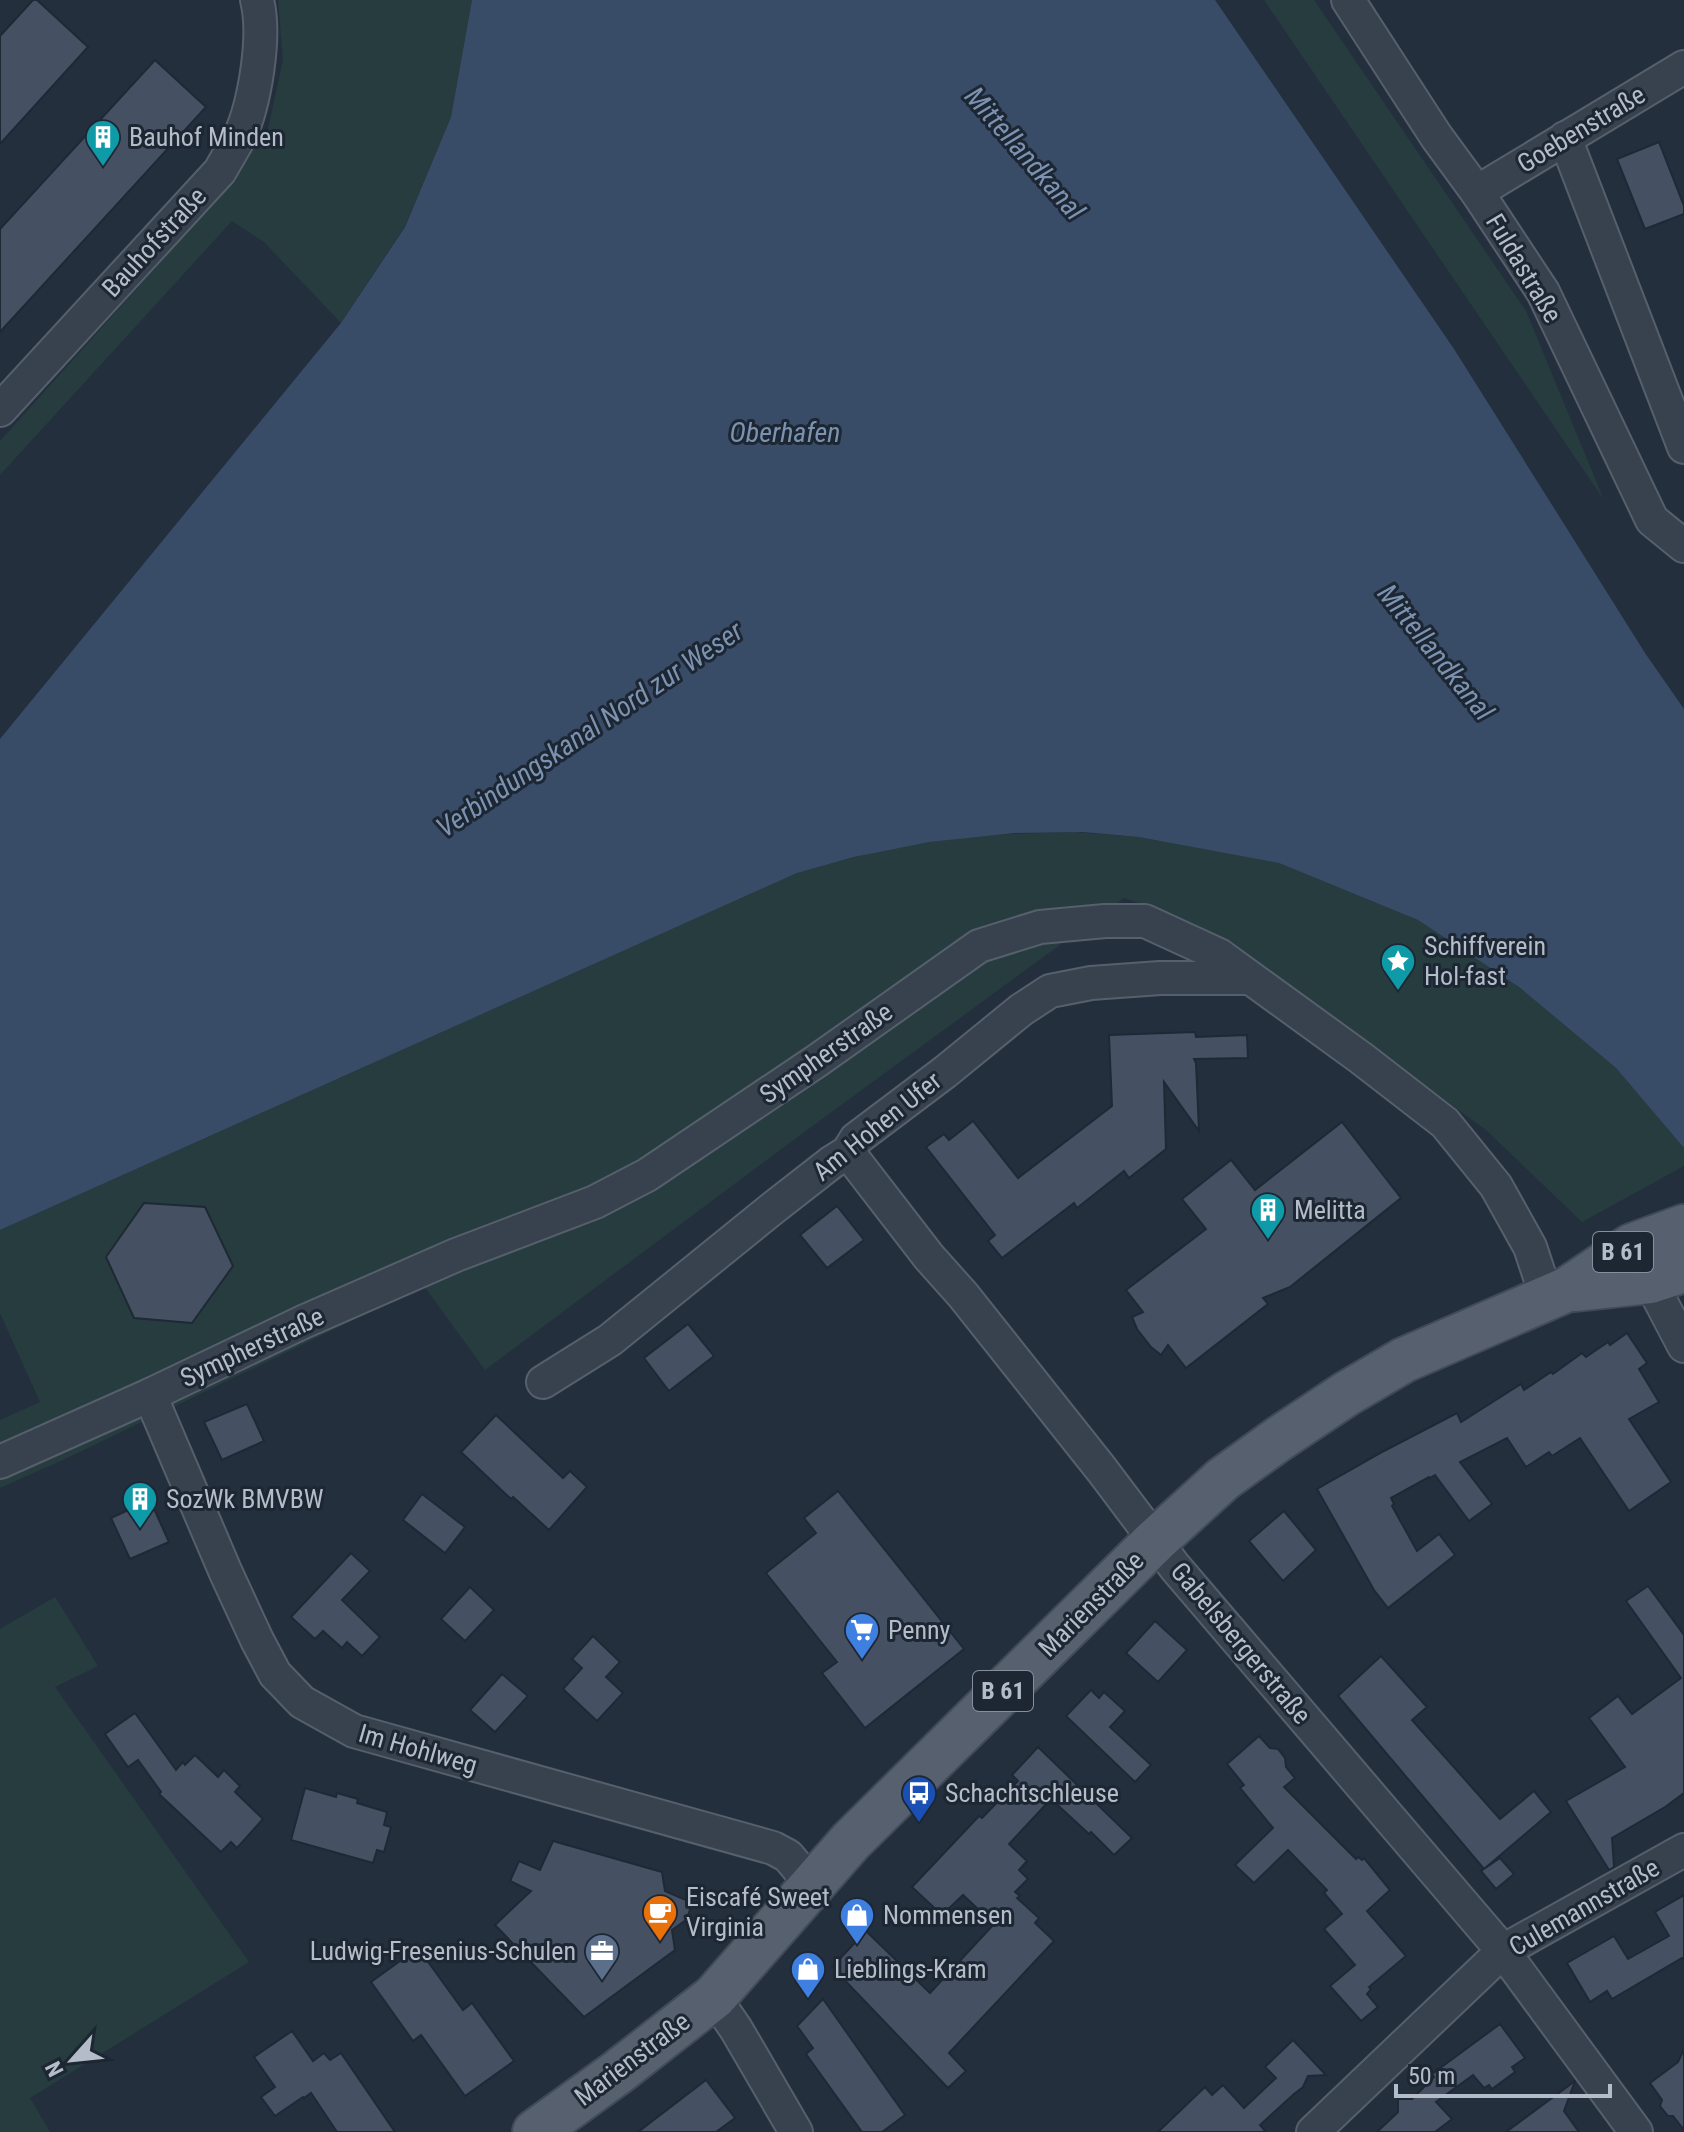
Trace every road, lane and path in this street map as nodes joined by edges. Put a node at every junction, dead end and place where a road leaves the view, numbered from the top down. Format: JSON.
{"nodes":[{"id":1,"x":257,"y":0,"type":"edge"},
{"id":2,"x":1348,"y":0,"type":"edge"},
{"id":3,"x":1684,"y":67,"type":"edge"},
{"id":4,"x":1565,"y":138,"type":"junction"},
{"id":5,"x":1477,"y":192,"type":"junction"},
{"id":6,"x":0,"y":410,"type":"edge"},
{"id":7,"x":1684,"y":447,"type":"edge"},
{"id":8,"x":1683,"y":545,"type":"edge"},
{"id":9,"x":1250,"y":978,"type":"junction"},
{"id":10,"x":848,"y":1152,"type":"junction"},
{"id":11,"x":1684,"y":1227,"type":"edge"},
{"id":12,"x":1655,"y":1266,"type":"edge"},
{"id":13,"x":1558,"y":1294,"type":"junction"},
{"id":14,"x":1684,"y":1346,"type":"edge"},
{"id":15,"x":543,"y":1382,"type":"dead end"},
{"id":16,"x":150,"y":1395,"type":"junction"},
{"id":17,"x":0,"y":1462,"type":"edge"},
{"id":18,"x":1155,"y":1541,"type":"junction"},
{"id":19,"x":1684,"y":1850,"type":"edge"},
{"id":20,"x":812,"y":1885,"type":"junction"},
{"id":21,"x":1503,"y":1951,"type":"junction"},
{"id":22,"x":714,"y":1997,"type":"junction"},
{"id":23,"x":535,"y":2132,"type":"edge"},
{"id":24,"x":796,"y":2132,"type":"edge"},
{"id":25,"x":1313,"y":2132,"type":"edge"},
{"id":26,"x":1636,"y":2132,"type":"edge"}],
"edges":[{"from":1,"to":6,"type":"street","name":"Bauhofstraße"},
{"from":2,"to":5,"type":"street","name":"Fuldastraße"},
{"from":3,"to":4,"type":"street","name":"Goebenstraße"},
{"from":4,"to":5,"type":"street","name":"Goebenstraße"},
{"from":4,"to":7,"type":"street"},
{"from":5,"to":8,"type":"street","name":"Fuldastraße"},
{"from":9,"to":10,"type":"street","name":"Am Hohen Ufer"},
{"from":9,"to":13,"type":"street","name":"Sympherstraße"},
{"from":9,"to":16,"type":"street","name":"Sympherstraße"},
{"from":10,"to":15,"type":"street","name":"Am Hohen Ufer"},
{"from":10,"to":18,"type":"street","name":"Gabelsbergerstraße"},
{"from":11,"to":12,"type":"main road","name":"Marienstraße","number":"B 61"},
{"from":12,"to":13,"type":"main road","name":"Marienstraße","number":"B 61"},
{"from":12,"to":14,"type":"street"},
{"from":13,"to":18,"type":"main road","name":"Marienstraße","number":"B 61"},
{"from":16,"to":17,"type":"street","name":"Sympherstraße"},
{"from":16,"to":20,"type":"street","name":"Im Hohlweg"},
{"from":18,"to":20,"type":"main road","name":"Marienstraße","number":"B 61"},
{"from":18,"to":21,"type":"street","name":"Gabelsbergerstraße"},
{"from":19,"to":21,"type":"street","name":"Culemannstraße"},
{"from":20,"to":22,"type":"main road","name":"Marienstraße","number":"B 61"},
{"from":21,"to":25,"type":"street","name":"Culemannstraße"},
{"from":21,"to":26,"type":"street","name":"Gabelsbergerstraße"},
{"from":22,"to":23,"type":"main road","name":"Marienstraße","number":"B 61"},
{"from":22,"to":24,"type":"street"}]}
